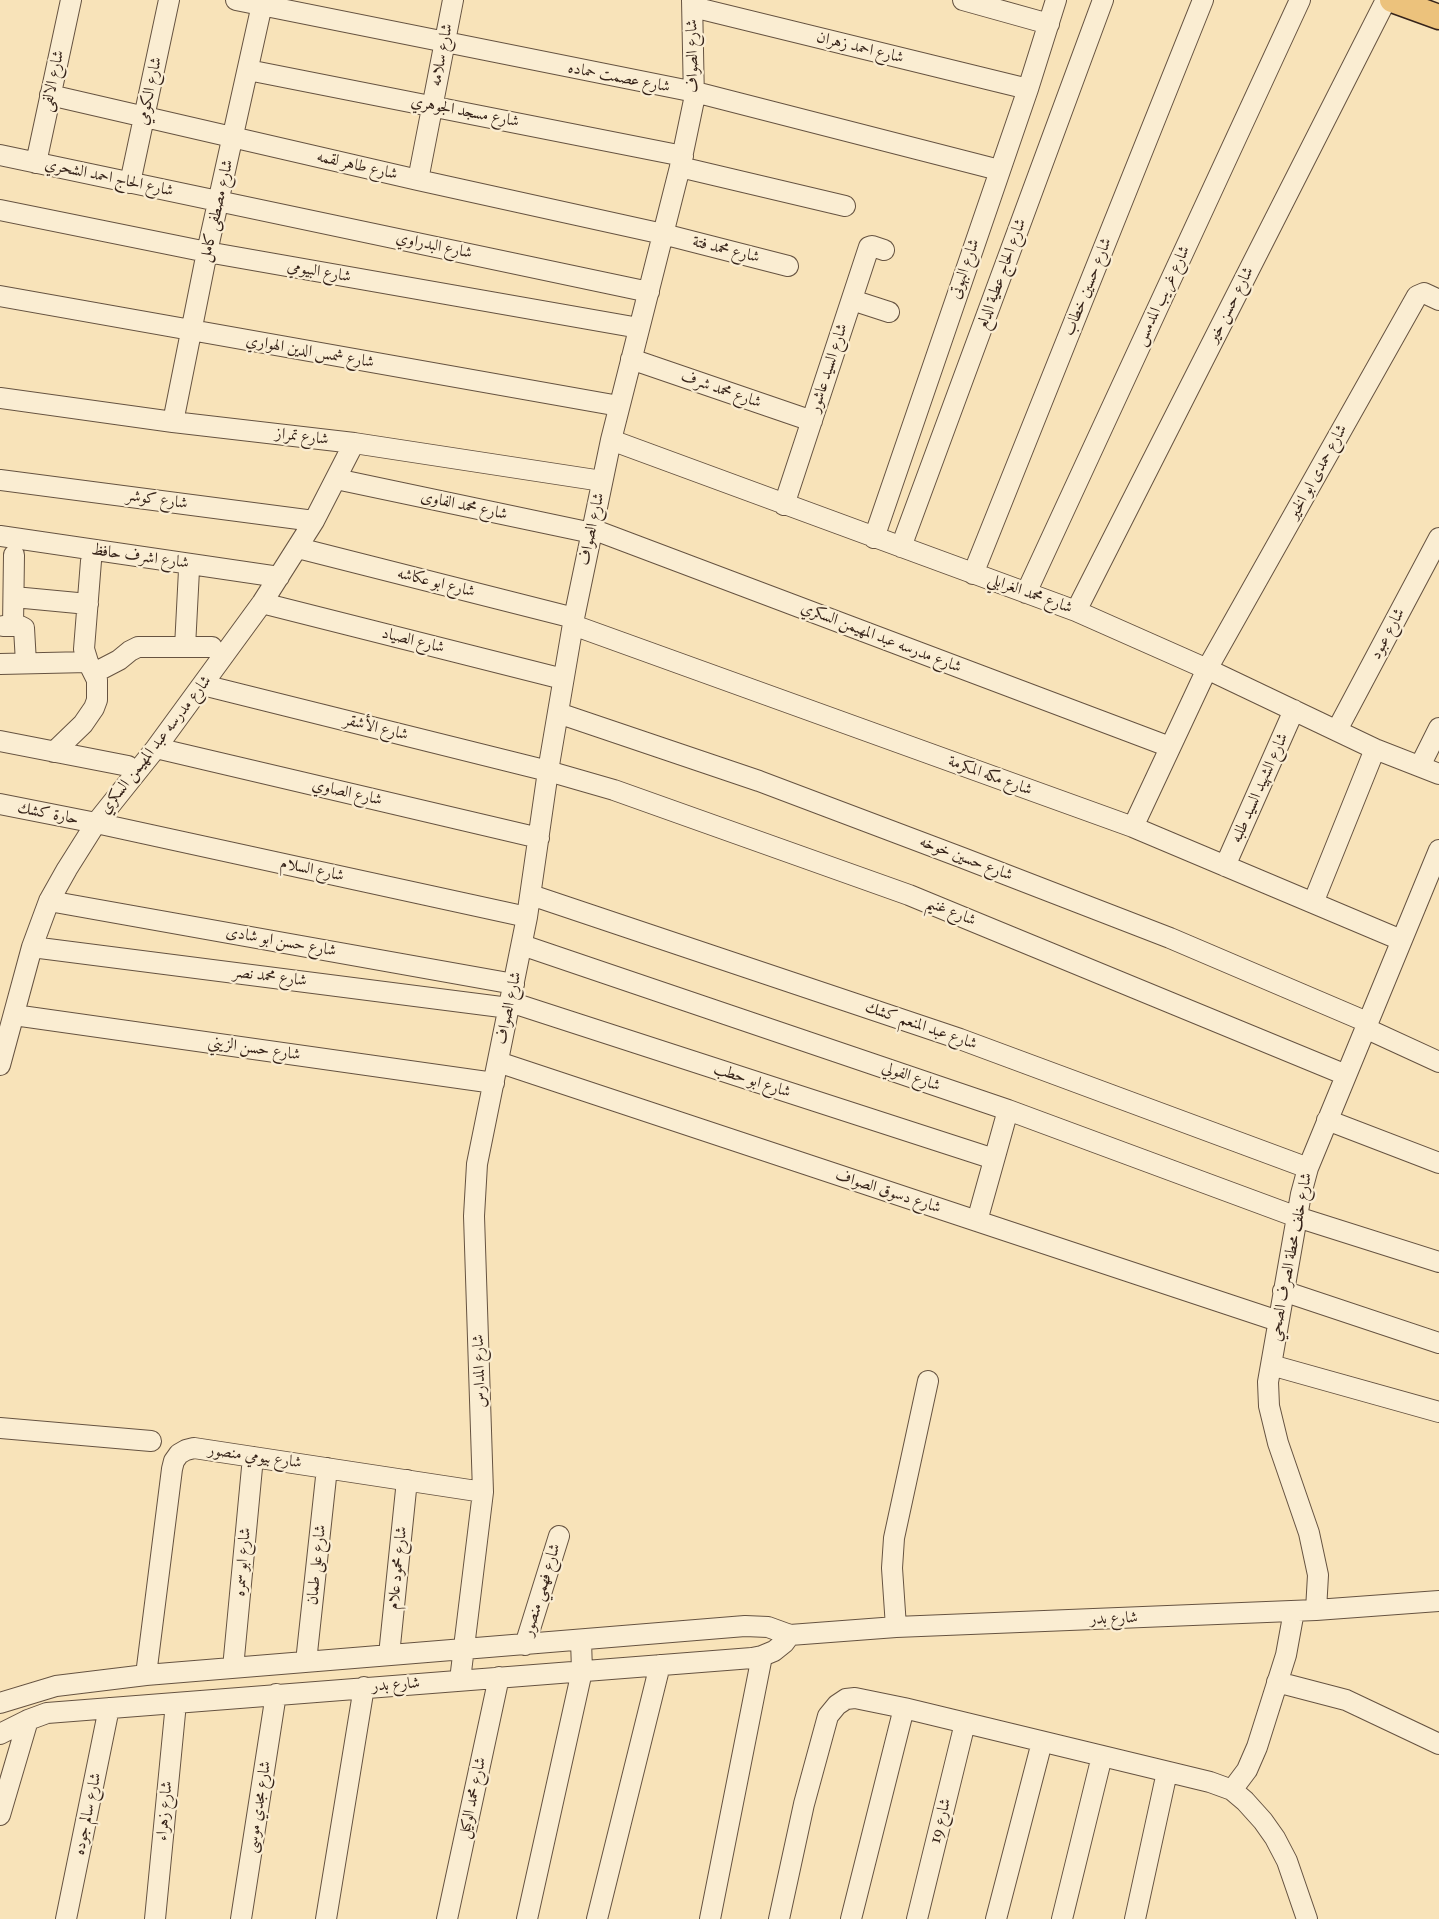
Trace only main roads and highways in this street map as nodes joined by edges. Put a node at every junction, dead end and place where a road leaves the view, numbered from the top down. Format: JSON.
{"nodes":[{"id":1,"x":1392,"y":0,"type":"edge"},
{"id":2,"x":1439,"y":17,"type":"edge"}],
"edges":[{"from":1,"to":2,"type":"main road"}]}
